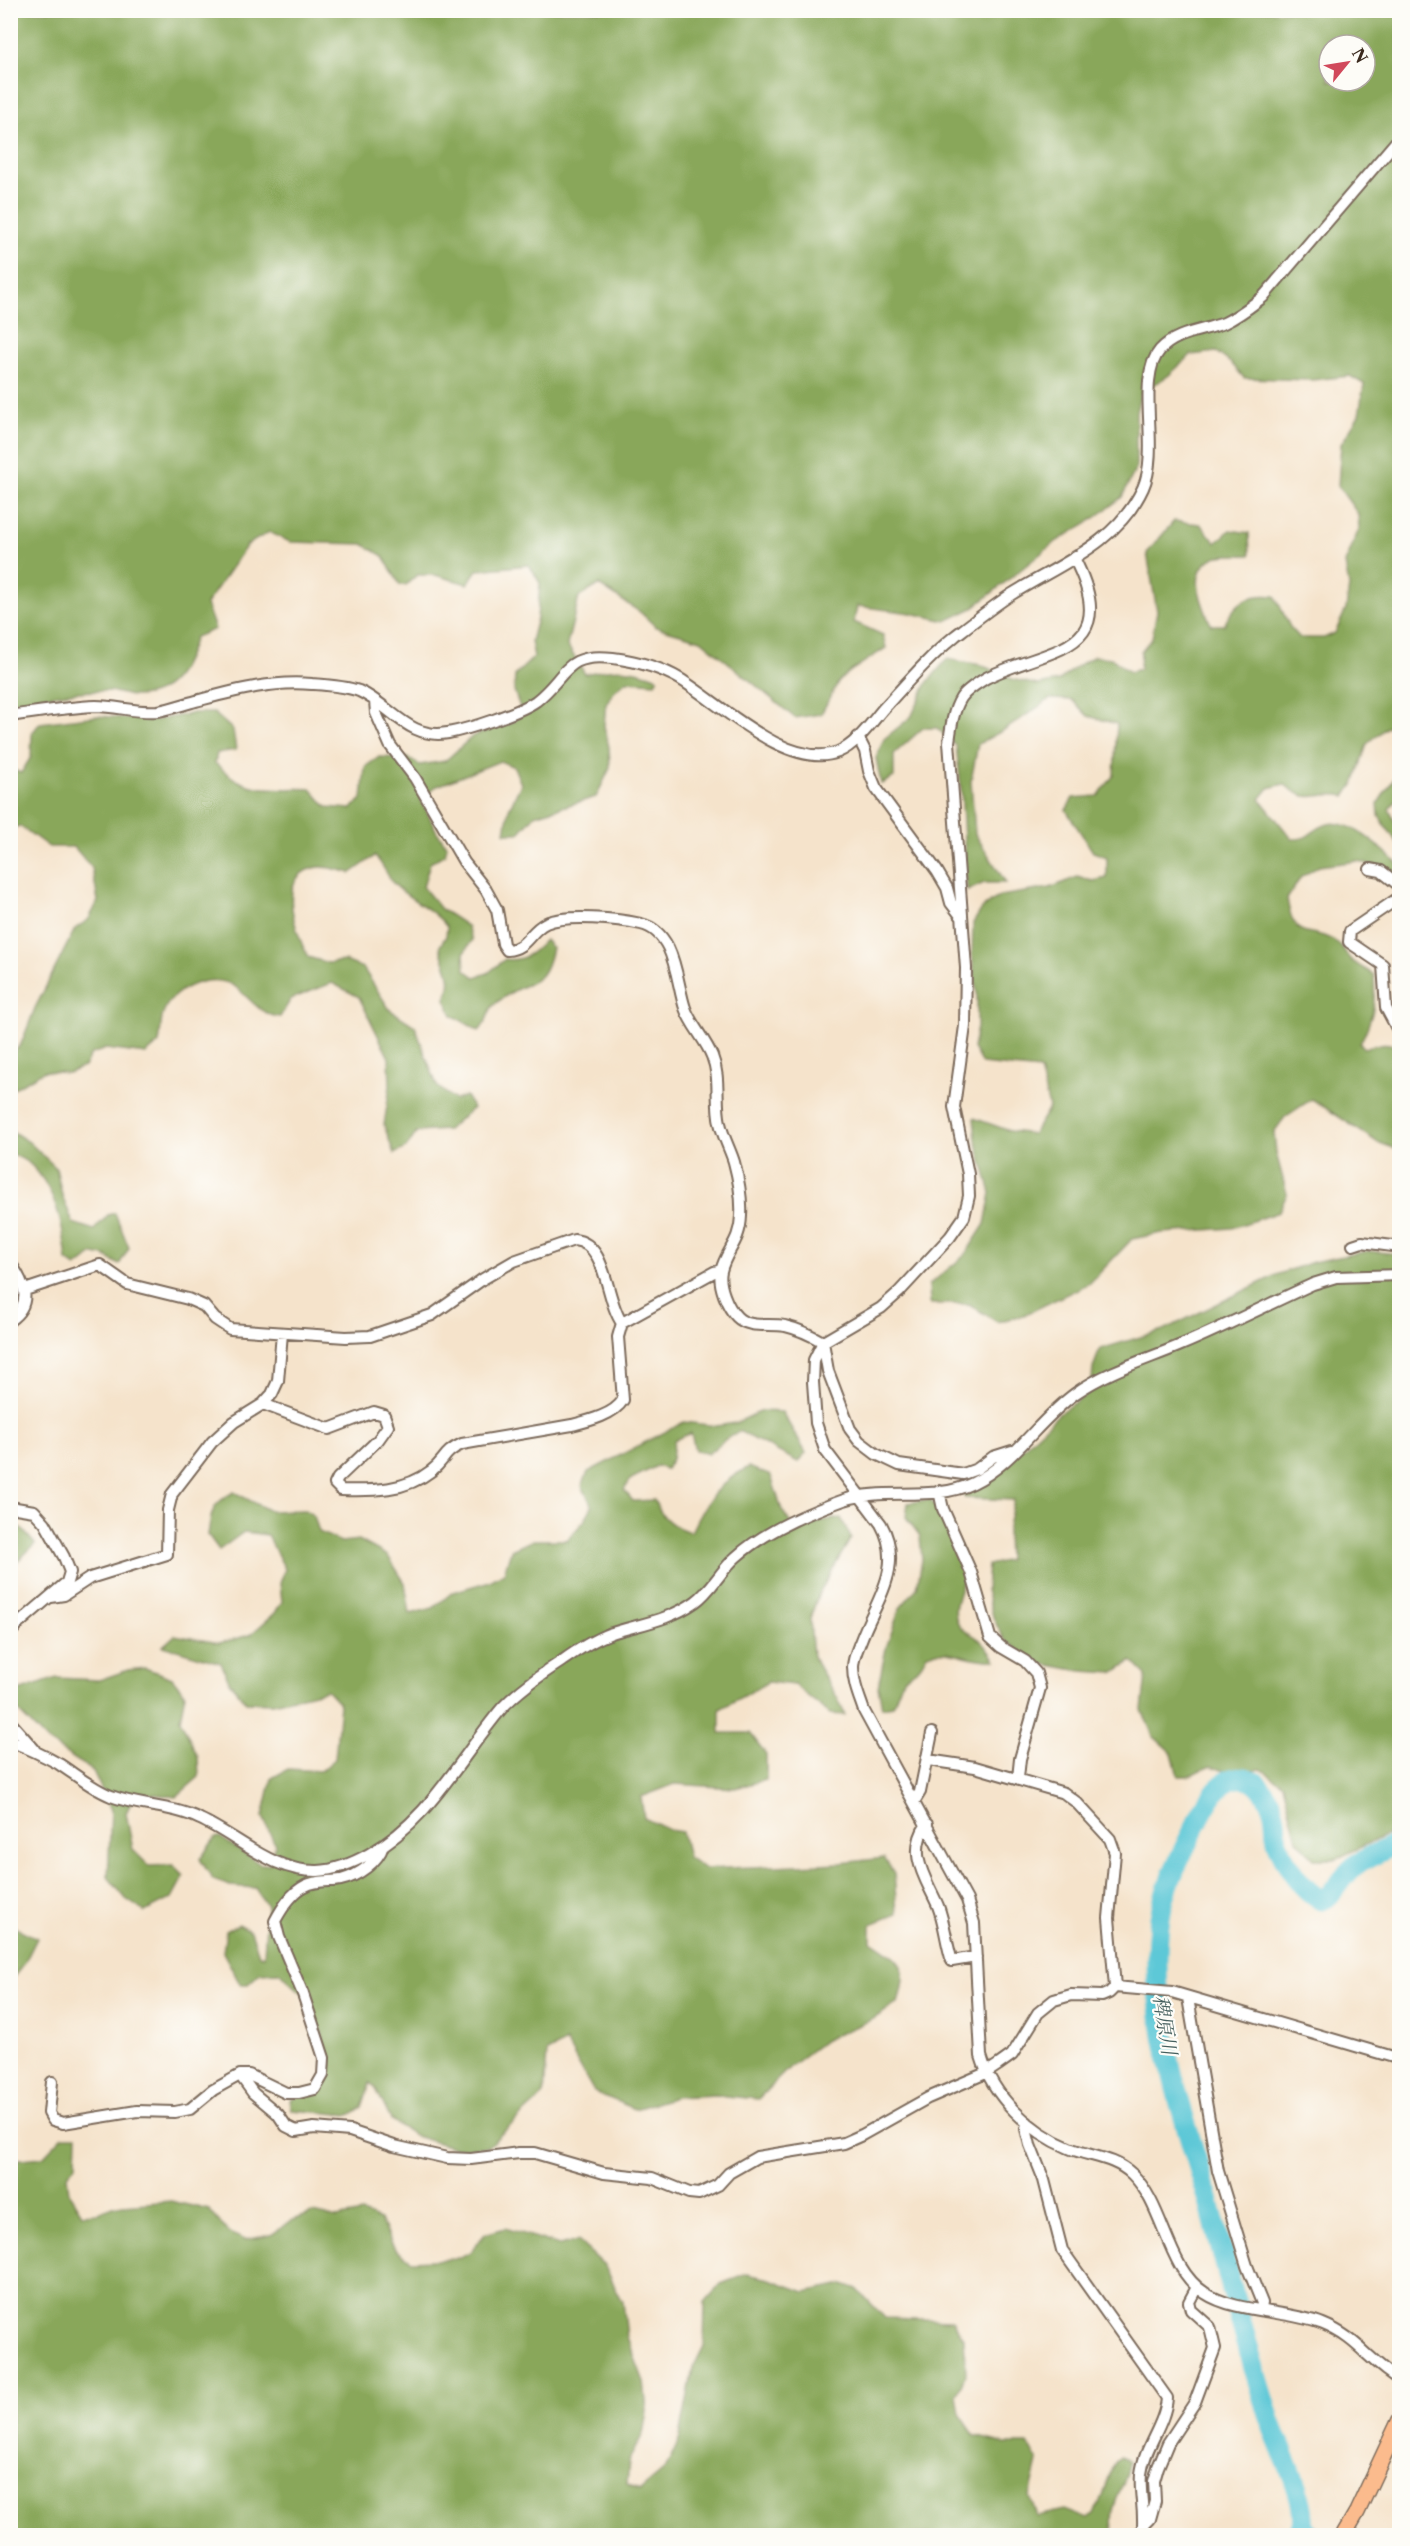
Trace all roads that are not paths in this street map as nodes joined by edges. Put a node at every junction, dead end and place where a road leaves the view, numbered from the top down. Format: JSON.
{"nodes":[{"id":1,"x":1400,"y":137,"type":"edge"},
{"id":2,"x":1074,"y":558,"type":"junction"},
{"id":3,"x":375,"y":701,"type":"junction"},
{"id":4,"x":10,"y":716,"type":"edge"},
{"id":5,"x":858,"y":737,"type":"junction"},
{"id":6,"x":1370,"y":869,"type":"dead end"},
{"id":7,"x":1400,"y":886,"type":"edge"},
{"id":8,"x":1400,"y":897,"type":"edge"},
{"id":9,"x":961,"y":916,"type":"junction"},
{"id":10,"x":1400,"y":1034,"type":"edge"},
{"id":11,"x":1353,"y":1245,"type":"dead end"},
{"id":12,"x":1400,"y":1247,"type":"edge"},
{"id":13,"x":10,"y":1263,"type":"edge"},
{"id":14,"x":722,"y":1270,"type":"junction"},
{"id":15,"x":1400,"y":1275,"type":"edge"},
{"id":16,"x":26,"y":1290,"type":"junction"},
{"id":17,"x":10,"y":1320,"type":"edge"},
{"id":18,"x":622,"y":1323,"type":"junction"},
{"id":19,"x":282,"y":1333,"type":"junction"},
{"id":20,"x":823,"y":1342,"type":"junction"},
{"id":21,"x":263,"y":1404,"type":"junction"},
{"id":22,"x":1015,"y":1450,"type":"junction"},
{"id":23,"x":939,"y":1491,"type":"junction"},
{"id":24,"x":860,"y":1496,"type":"junction"},
{"id":25,"x":10,"y":1507,"type":"edge"},
{"id":26,"x":51,"y":1597,"type":"junction"},
{"id":27,"x":10,"y":1634,"type":"edge"},
{"id":28,"x":10,"y":1722,"type":"edge"},
{"id":29,"x":932,"y":1733,"type":"dead end"},
{"id":30,"x":10,"y":1742,"type":"edge"},
{"id":31,"x":36,"y":1751,"type":"junction"},
{"id":32,"x":928,"y":1760,"type":"junction"},
{"id":33,"x":1018,"y":1778,"type":"junction"},
{"id":34,"x":914,"y":1802,"type":"junction"},
{"id":35,"x":927,"y":1824,"type":"junction"},
{"id":36,"x":383,"y":1846,"type":"junction"},
{"id":37,"x":976,"y":1957,"type":"junction"},
{"id":38,"x":1115,"y":1987,"type":"junction"},
{"id":39,"x":1188,"y":1998,"type":"junction"},
{"id":40,"x":1400,"y":2059,"type":"edge"},
{"id":41,"x":240,"y":2075,"type":"junction"},
{"id":42,"x":987,"y":2076,"type":"junction"},
{"id":43,"x":52,"y":2082,"type":"dead end"},
{"id":44,"x":1027,"y":2122,"type":"junction"},
{"id":45,"x":1197,"y":2287,"type":"junction"},
{"id":46,"x":1256,"y":2308,"type":"junction"},
{"id":47,"x":1400,"y":2380,"type":"edge"},
{"id":48,"x":1400,"y":2420,"type":"edge"},
{"id":49,"x":1143,"y":2530,"type":"edge"},
{"id":50,"x":1343,"y":2535,"type":"edge"}],
"edges":[{"from":1,"to":2,"type":"street"},
{"from":2,"to":5,"type":"street"},
{"from":2,"to":9,"type":"street"},
{"from":3,"to":4,"type":"street"},
{"from":3,"to":5,"type":"street"},
{"from":3,"to":14,"type":"street"},
{"from":5,"to":9,"type":"street"},
{"from":6,"to":7,"type":"street"},
{"from":8,"to":10,"type":"street"},
{"from":9,"to":20,"type":"street"},
{"from":11,"to":12,"type":"street"},
{"from":13,"to":16,"type":"street"},
{"from":14,"to":18,"type":"street"},
{"from":14,"to":20,"type":"street"},
{"from":15,"to":22,"type":"street"},
{"from":16,"to":17,"type":"street"},
{"from":16,"to":19,"type":"street"},
{"from":18,"to":19,"type":"street"},
{"from":18,"to":21,"type":"street"},
{"from":19,"to":21,"type":"street"},
{"from":20,"to":22,"type":"street"},
{"from":20,"to":24,"type":"street"},
{"from":21,"to":26,"type":"street"},
{"from":22,"to":23,"type":"street"},
{"from":23,"to":24,"type":"street"},
{"from":23,"to":33,"type":"street"},
{"from":24,"to":34,"type":"street"},
{"from":24,"to":36,"type":"street"},
{"from":25,"to":26,"type":"street"},
{"from":26,"to":27,"type":"street"},
{"from":28,"to":31,"type":"street"},
{"from":29,"to":32,"type":"street"},
{"from":30,"to":31,"type":"street"},
{"from":31,"to":36,"type":"street"},
{"from":32,"to":33,"type":"street"},
{"from":32,"to":34,"type":"street"},
{"from":33,"to":38,"type":"street"},
{"from":34,"to":35,"type":"street"},
{"from":35,"to":37,"type":"street"},
{"from":35,"to":37,"type":"street"},
{"from":36,"to":41,"type":"street"},
{"from":37,"to":42,"type":"street"},
{"from":38,"to":39,"type":"street"},
{"from":38,"to":42,"type":"street"},
{"from":39,"to":40,"type":"street"},
{"from":39,"to":46,"type":"street"},
{"from":41,"to":42,"type":"street"},
{"from":41,"to":43,"type":"street"},
{"from":42,"to":44,"type":"street"},
{"from":44,"to":45,"type":"street"},
{"from":44,"to":49,"type":"street"},
{"from":45,"to":46,"type":"street"},
{"from":45,"to":49,"type":"street"},
{"from":46,"to":47,"type":"street"},
{"from":48,"to":50,"type":"main road"}]}
